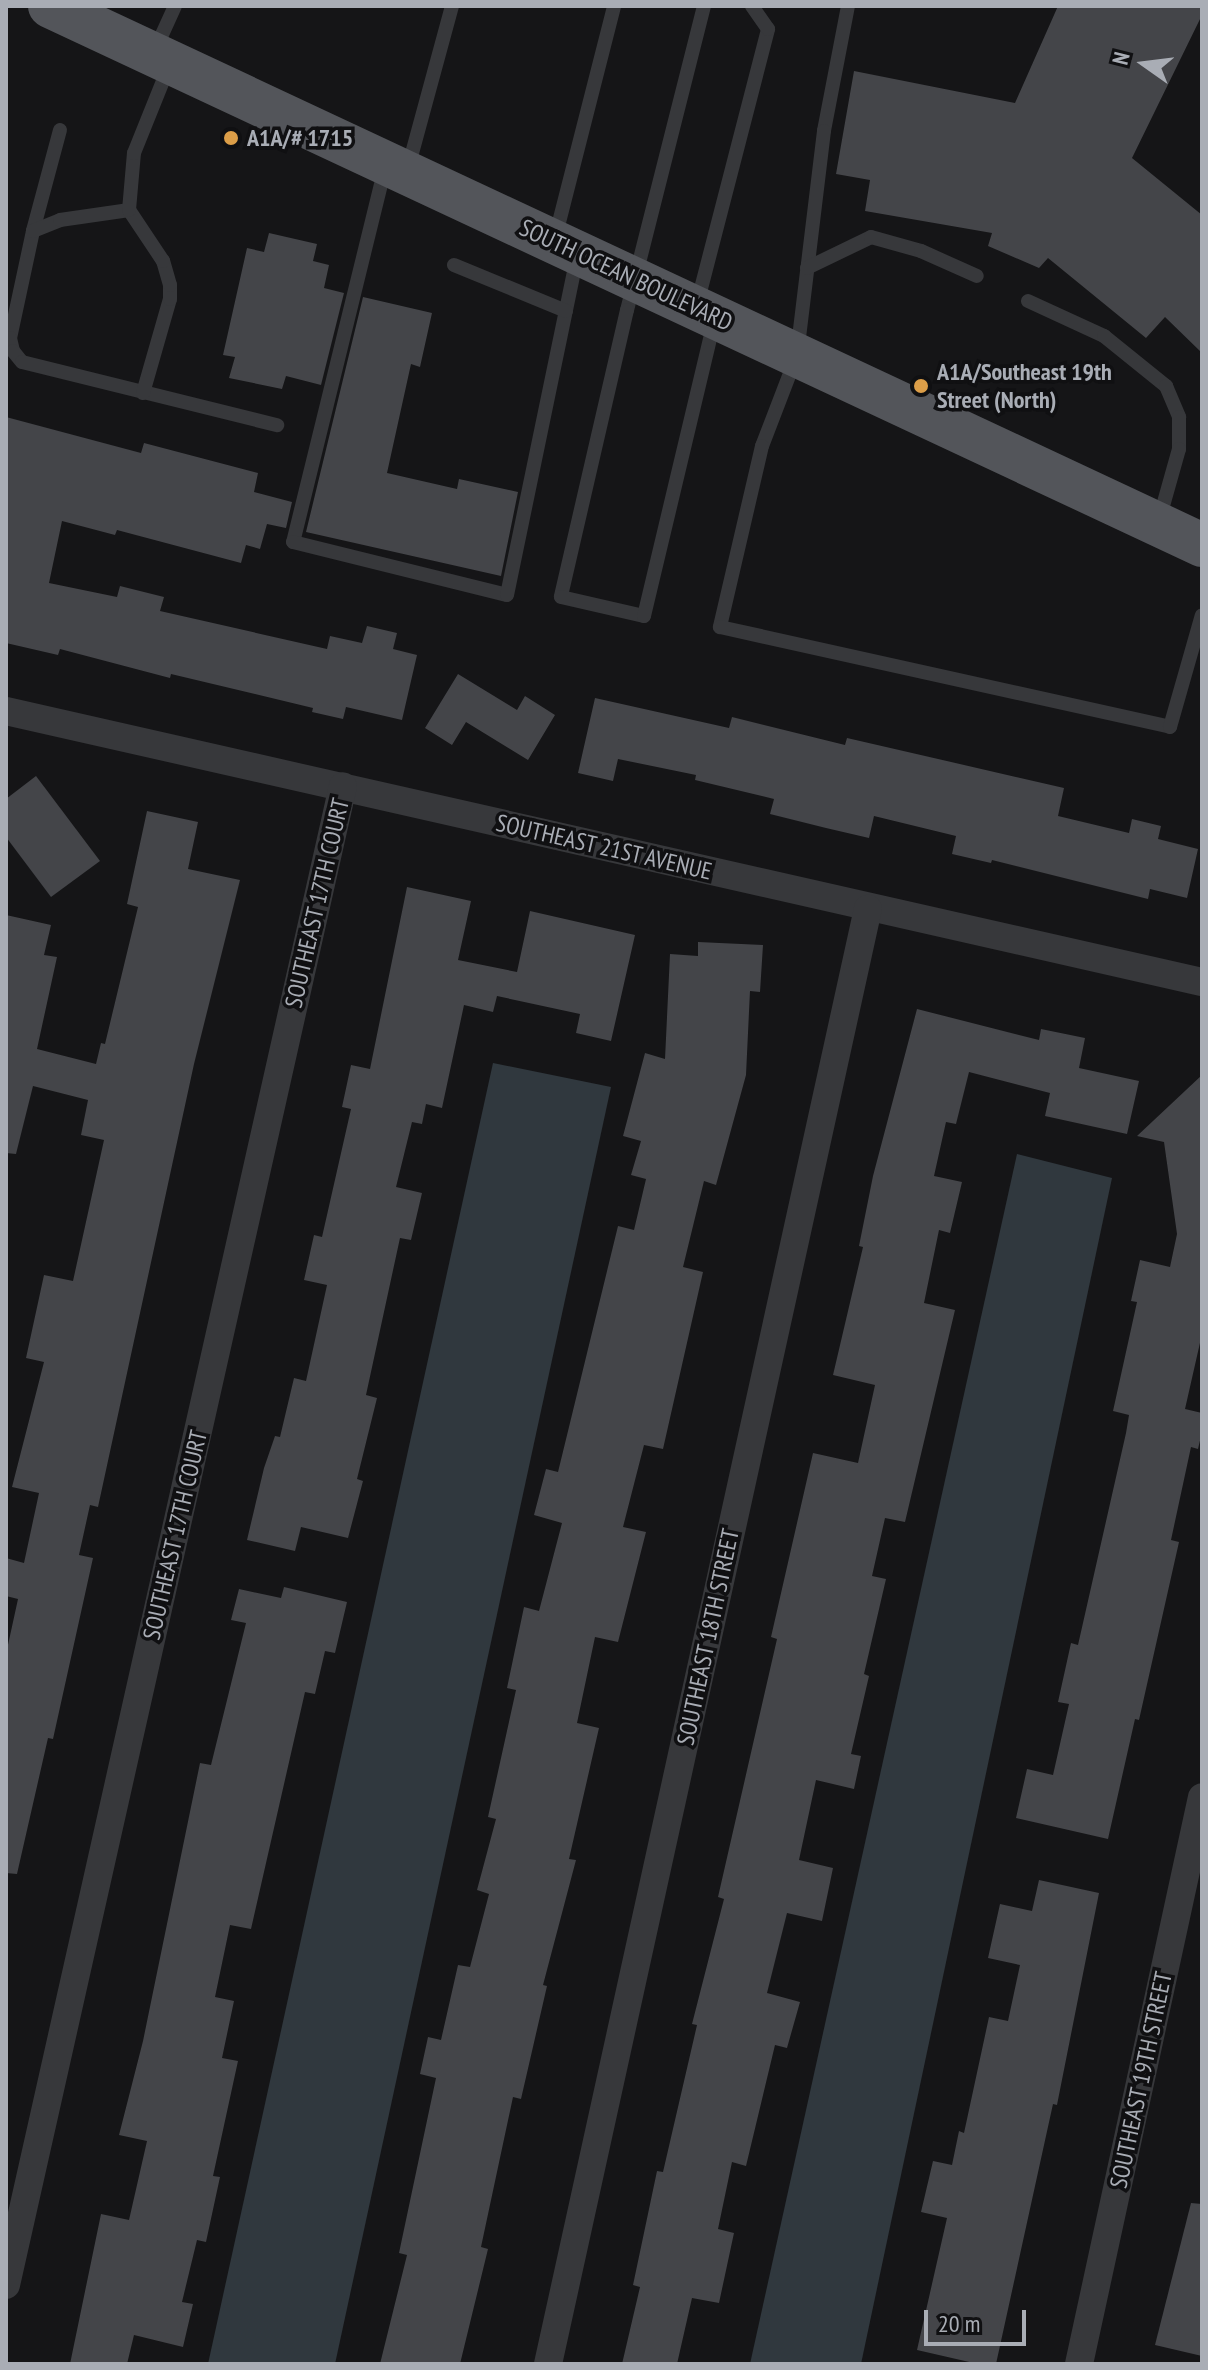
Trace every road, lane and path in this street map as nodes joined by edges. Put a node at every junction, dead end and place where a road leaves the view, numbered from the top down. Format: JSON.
{"nodes":[{"id":1,"x":50,"y":6,"type":"edge"},
{"id":2,"x":175,"y":6,"type":"edge"},
{"id":3,"x":452,"y":6,"type":"edge"},
{"id":4,"x":614,"y":6,"type":"edge"},
{"id":5,"x":704,"y":6,"type":"edge"},
{"id":6,"x":752,"y":6,"type":"edge"},
{"id":7,"x":848,"y":6,"type":"edge"},
{"id":8,"x":162,"y":58,"type":"junction"},
{"id":9,"x":60,"y":130,"type":"dead end"},
{"id":10,"x":396,"y":168,"type":"junction"},
{"id":11,"x":129,"y":210,"type":"junction"},
{"id":12,"x":33,"y":231,"type":"junction"},
{"id":13,"x":566,"y":248,"type":"junction"},
{"id":14,"x":454,"y":265,"type":"dead end"},
{"id":15,"x":807,"y":268,"type":"junction"},
{"id":16,"x":977,"y":276,"type":"dead end"},
{"id":17,"x":635,"y":279,"type":"junction"},
{"id":18,"x":1028,"y":301,"type":"dead end"},
{"id":19,"x":566,"y":311,"type":"junction"},
{"id":20,"x":706,"y":312,"type":"junction"},
{"id":21,"x":797,"y":355,"type":"junction"},
{"id":22,"x":143,"y":393,"type":"junction"},
{"id":23,"x":277,"y":425,"type":"dead end"},
{"id":24,"x":1158,"y":524,"type":"junction"},
{"id":25,"x":1202,"y":545,"type":"edge"},
{"id":26,"x":1202,"y":615,"type":"edge"},
{"id":27,"x":6,"y":711,"type":"edge"},
{"id":28,"x":343,"y":786,"type":"junction"},
{"id":29,"x":868,"y":909,"type":"junction"},
{"id":30,"x":1202,"y":982,"type":"edge"},
{"id":31,"x":1202,"y":1797,"type":"edge"},
{"id":32,"x":6,"y":2285,"type":"edge"},
{"id":33,"x":548,"y":2364,"type":"edge"},
{"id":34,"x":1079,"y":2364,"type":"edge"}],
"edges":[{"from":1,"to":8,"type":"main road","name":"SOUTH OCEAN BOULEVARD"},
{"from":2,"to":8,"type":"lane"},
{"from":3,"to":10,"type":"lane"},
{"from":4,"to":13,"type":"lane"},
{"from":5,"to":17,"type":"lane"},
{"from":6,"to":20,"type":"lane"},
{"from":7,"to":15,"type":"lane"},
{"from":8,"to":10,"type":"main road","name":"SOUTH OCEAN BOULEVARD"},
{"from":8,"to":11,"type":"lane"},
{"from":9,"to":12,"type":"lane"},
{"from":10,"to":13,"type":"main road","name":"SOUTH OCEAN BOULEVARD"},
{"from":10,"to":19,"type":"lane"},
{"from":11,"to":12,"type":"lane"},
{"from":11,"to":22,"type":"lane"},
{"from":12,"to":22,"type":"lane"},
{"from":13,"to":17,"type":"main road","name":"SOUTH OCEAN BOULEVARD"},
{"from":13,"to":19,"type":"lane"},
{"from":14,"to":19,"type":"lane"},
{"from":15,"to":16,"type":"lane"},
{"from":15,"to":21,"type":"lane"},
{"from":17,"to":20,"type":"main road","name":"SOUTH OCEAN BOULEVARD"},
{"from":17,"to":20,"type":"lane"},
{"from":18,"to":24,"type":"lane"},
{"from":20,"to":21,"type":"main road","name":"SOUTH OCEAN BOULEVARD"},
{"from":21,"to":24,"type":"main road","name":"SOUTH OCEAN BOULEVARD"},
{"from":21,"to":26,"type":"lane"},
{"from":22,"to":23,"type":"lane"},
{"from":24,"to":25,"type":"main road","name":"SOUTH OCEAN BOULEVARD"},
{"from":27,"to":28,"type":"street","name":"SOUTHEAST 21ST AVENUE"},
{"from":28,"to":29,"type":"street","name":"SOUTHEAST 21ST AVENUE"},
{"from":28,"to":32,"type":"street","name":"SOUTHEAST 17TH COURT"},
{"from":29,"to":30,"type":"street","name":"SOUTHEAST 21ST AVENUE"},
{"from":29,"to":33,"type":"street","name":"SOUTHEAST 18TH STREET"},
{"from":31,"to":34,"type":"street","name":"SOUTHEAST 19TH STREET"}]}
